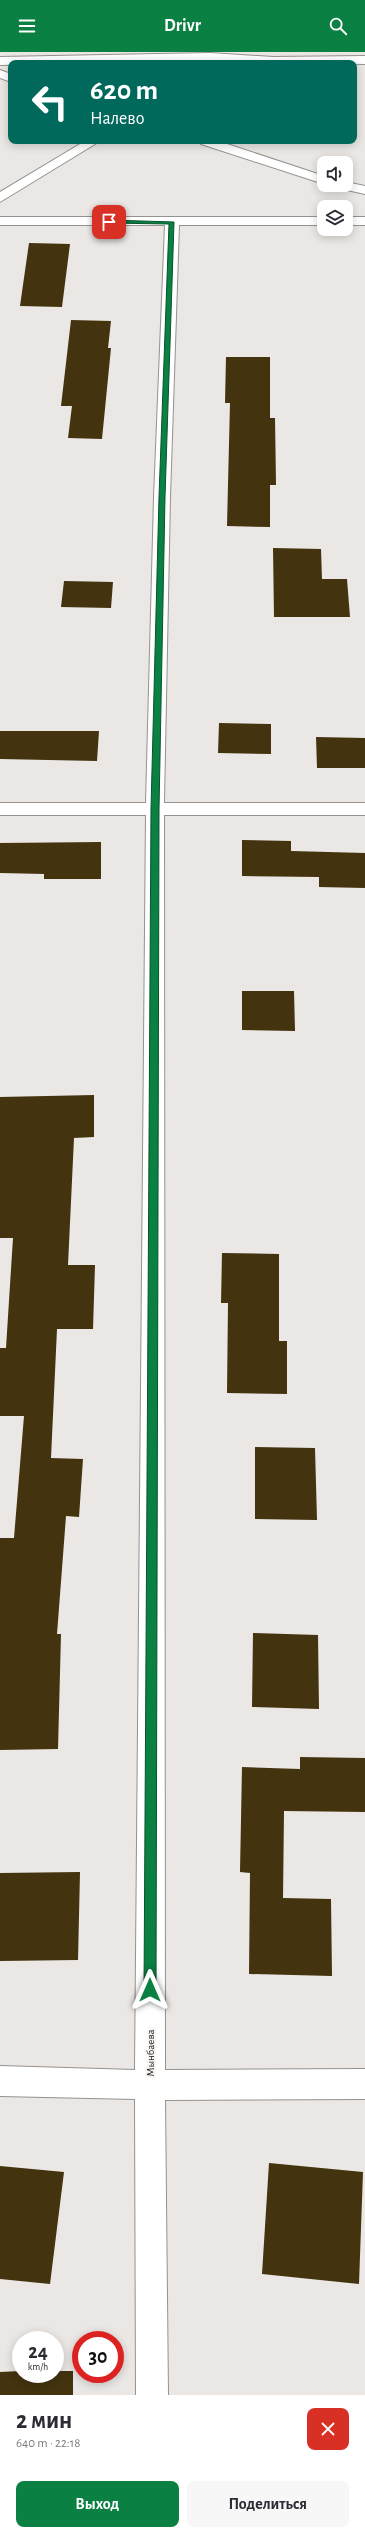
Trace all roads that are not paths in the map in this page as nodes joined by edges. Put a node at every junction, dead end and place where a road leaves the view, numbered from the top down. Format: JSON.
{"nodes":[{"id":1,"x":151,"y":52,"type":"edge"},
{"id":2,"x":209,"y":57,"type":"edge"},
{"id":3,"x":128,"y":58,"type":"junction"},
{"id":4,"x":43,"y":60,"type":"edge"},
{"id":5,"x":257,"y":60,"type":"edge"},
{"id":6,"x":89,"y":144,"type":"edge"},
{"id":7,"x":214,"y":144,"type":"edge"},
{"id":8,"x":317,"y":178,"type":"edge"},
{"id":9,"x":353,"y":187,"type":"edge"},
{"id":10,"x":365,"y":190,"type":"edge"},
{"id":11,"x":0,"y":198,"type":"edge"},
{"id":12,"x":0,"y":221,"type":"edge"},
{"id":13,"x":317,"y":221,"type":"edge"},
{"id":14,"x":353,"y":221,"type":"edge"},
{"id":15,"x":365,"y":221,"type":"edge"},
{"id":16,"x":172,"y":222,"type":"junction"},
{"id":17,"x":0,"y":809,"type":"edge"},
{"id":18,"x":155,"y":809,"type":"junction"},
{"id":19,"x":365,"y":809,"type":"edge"},
{"id":20,"x":0,"y":2081,"type":"edge"},
{"id":21,"x":365,"y":2084,"type":"edge"},
{"id":22,"x":150,"y":2085,"type":"junction"},
{"id":23,"x":152,"y":2395,"type":"edge"}],
"edges":[{"from":1,"to":3,"type":"street"},
{"from":2,"to":3,"type":"street"},
{"from":2,"to":5,"type":"street"},
{"from":3,"to":4,"type":"street"},
{"from":6,"to":11,"type":"street"},
{"from":7,"to":8,"type":"street"},
{"from":9,"to":10,"type":"street"},
{"from":12,"to":16,"type":"street"},
{"from":13,"to":16,"type":"street"},
{"from":14,"to":15,"type":"street"},
{"from":16,"to":18,"type":"street","name":"Мынбаева"},
{"from":17,"to":18,"type":"street"},
{"from":18,"to":19,"type":"street"},
{"from":18,"to":22,"type":"street","name":"Мынбаева"},
{"from":20,"to":22,"type":"street"},
{"from":21,"to":22,"type":"street"},
{"from":22,"to":23,"type":"street","name":"Мынбаева"}]}
